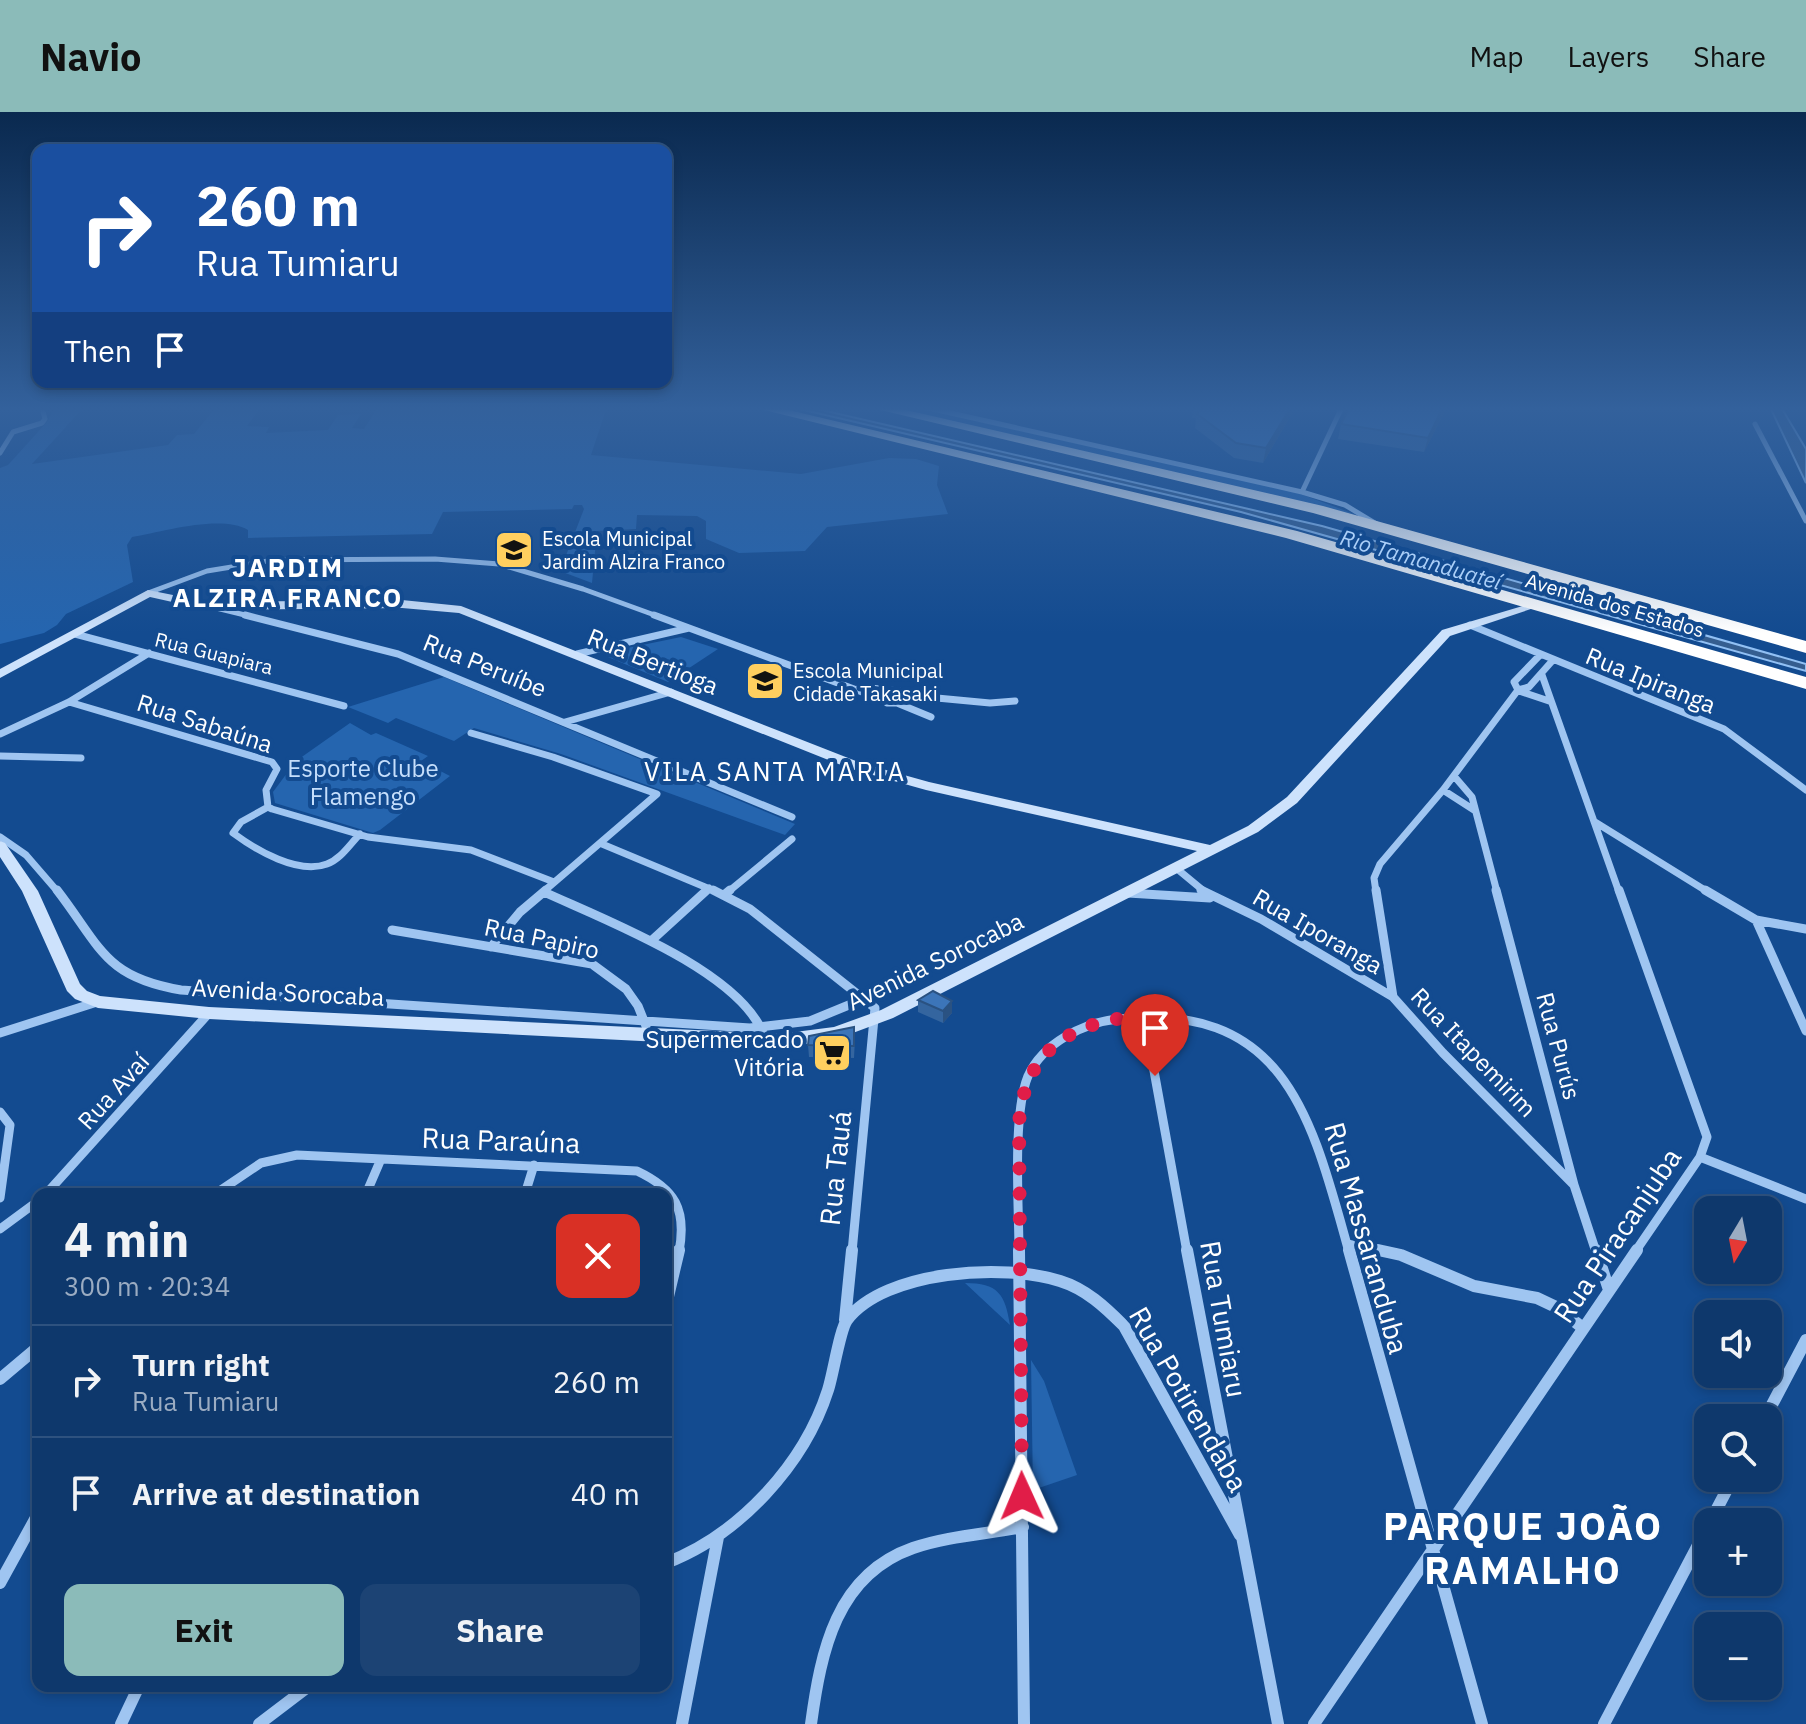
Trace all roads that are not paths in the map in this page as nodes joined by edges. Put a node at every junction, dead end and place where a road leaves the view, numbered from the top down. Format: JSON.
{"nodes":[{"id":1,"x":1074,"y":482,"type":"edge"},
{"id":2,"x":1203,"y":482,"type":"edge"},
{"id":3,"x":1259,"y":482,"type":"edge"},
{"id":4,"x":1307,"y":482,"type":"edge"},
{"id":5,"x":1787,"y":482,"type":"edge"},
{"id":6,"x":1302,"y":492,"type":"junction"},
{"id":7,"x":1806,"y":521,"type":"edge"},
{"id":8,"x":1378,"y":525,"type":"junction"},
{"id":9,"x":1544,"y":590,"type":"junction"},
{"id":10,"x":148,"y":593,"type":"junction"},
{"id":11,"x":208,"y":606,"type":"junction"},
{"id":12,"x":266,"y":606,"type":"junction"},
{"id":13,"x":263,"y":620,"type":"junction"},
{"id":14,"x":668,"y":620,"type":"junction"},
{"id":15,"x":1470,"y":625,"type":"junction"},
{"id":16,"x":690,"y":628,"type":"junction"},
{"id":17,"x":75,"y":634,"type":"junction"},
{"id":18,"x":653,"y":636,"type":"junction"},
{"id":19,"x":1806,"y":647,"type":"edge"},
{"id":20,"x":149,"y":653,"type":"junction"},
{"id":21,"x":577,"y":654,"type":"junction"},
{"id":22,"x":1540,"y":655,"type":"junction"},
{"id":23,"x":1553,"y":660,"type":"junction"},
{"id":24,"x":0,"y":674,"type":"edge"},
{"id":25,"x":1542,"y":675,"type":"junction"},
{"id":26,"x":1806,"y":683,"type":"edge"},
{"id":27,"x":1518,"y":690,"type":"junction"},
{"id":28,"x":672,"y":692,"type":"junction"},
{"id":29,"x":883,"y":695,"type":"junction"},
{"id":30,"x":905,"y":695,"type":"junction"},
{"id":31,"x":1015,"y":701,"type":"dead end"},
{"id":32,"x":1549,"y":701,"type":"junction"},
{"id":33,"x":69,"y":702,"type":"junction"},
{"id":34,"x":897,"y":703,"type":"junction"},
{"id":35,"x":344,"y":706,"type":"dead end"},
{"id":36,"x":931,"y":717,"type":"dead end"},
{"id":37,"x":565,"y":722,"type":"junction"},
{"id":38,"x":471,"y":733,"type":"dead end"},
{"id":39,"x":0,"y":734,"type":"edge"},
{"id":40,"x":0,"y":756,"type":"edge"},
{"id":41,"x":81,"y":758,"type":"dead end"},
{"id":42,"x":1454,"y":776,"type":"junction"},
{"id":43,"x":1443,"y":790,"type":"junction"},
{"id":44,"x":1806,"y":790,"type":"edge"},
{"id":45,"x":268,"y":807,"type":"junction"},
{"id":46,"x":1474,"y":810,"type":"junction"},
{"id":47,"x":792,"y":817,"type":"dead end"},
{"id":48,"x":1594,"y":822,"type":"junction"},
{"id":49,"x":360,"y":834,"type":"junction"},
{"id":50,"x":0,"y":837,"type":"edge"},
{"id":51,"x":792,"y":839,"type":"dead end"},
{"id":52,"x":602,"y":844,"type":"junction"},
{"id":53,"x":0,"y":846,"type":"edge"},
{"id":54,"x":1213,"y":850,"type":"junction"},
{"id":55,"x":1176,"y":868,"type":"junction"},
{"id":56,"x":554,"y":882,"type":"junction"},
{"id":57,"x":709,"y":888,"type":"junction"},
{"id":58,"x":544,"y":892,"type":"junction"},
{"id":59,"x":1127,"y":893,"type":"junction"},
{"id":60,"x":724,"y":895,"type":"junction"},
{"id":61,"x":1222,"y":900,"type":"junction"},
{"id":62,"x":1756,"y":920,"type":"junction"},
{"id":63,"x":1806,"y":929,"type":"edge"},
{"id":64,"x":392,"y":930,"type":"dead end"},
{"id":65,"x":651,"y":941,"type":"junction"},
{"id":66,"x":491,"y":947,"type":"junction"},
{"id":67,"x":1393,"y":997,"type":"junction"},
{"id":68,"x":866,"y":998,"type":"junction"},
{"id":69,"x":98,"y":1002,"type":"junction"},
{"id":70,"x":209,"y":1013,"type":"junction"},
{"id":71,"x":1144,"y":1016,"type":"junction"},
{"id":72,"x":874,"y":1020,"type":"junction"},
{"id":73,"x":646,"y":1028,"type":"junction"},
{"id":74,"x":1806,"y":1031,"type":"edge"},
{"id":75,"x":0,"y":1033,"type":"edge"},
{"id":76,"x":763,"y":1034,"type":"junction"},
{"id":77,"x":0,"y":1112,"type":"edge"},
{"id":78,"x":1700,"y":1157,"type":"junction"},
{"id":79,"x":381,"y":1159,"type":"junction"},
{"id":80,"x":534,"y":1165,"type":"junction"},
{"id":81,"x":1574,"y":1185,"type":"junction"},
{"id":82,"x":51,"y":1188,"type":"edge"},
{"id":83,"x":223,"y":1188,"type":"edge"},
{"id":84,"x":369,"y":1188,"type":"edge"},
{"id":85,"x":527,"y":1188,"type":"edge"},
{"id":86,"x":667,"y":1188,"type":"edge"},
{"id":87,"x":672,"y":1193,"type":"edge"},
{"id":88,"x":0,"y":1198,"type":"edge"},
{"id":89,"x":1806,"y":1199,"type":"edge"},
{"id":90,"x":32,"y":1205,"type":"edge"},
{"id":91,"x":0,"y":1229,"type":"edge"},
{"id":92,"x":1347,"y":1244,"type":"junction"},
{"id":93,"x":1019,"y":1270,"type":"junction"},
{"id":94,"x":672,"y":1276,"type":"edge"},
{"id":95,"x":1609,"y":1290,"type":"junction"},
{"id":96,"x":845,"y":1321,"type":"junction"},
{"id":97,"x":1583,"y":1328,"type":"junction"},
{"id":98,"x":1806,"y":1340,"type":"edge"},
{"id":99,"x":32,"y":1352,"type":"edge"},
{"id":100,"x":2,"y":1376,"type":"edge"},
{"id":101,"x":1772,"y":1404,"type":"edge"},
{"id":102,"x":32,"y":1525,"type":"edge"},
{"id":103,"x":1023,"y":1527,"type":"junction"},
{"id":104,"x":1240,"y":1535,"type":"junction"},
{"id":105,"x":718,"y":1537,"type":"junction"},
{"id":106,"x":1431,"y":1552,"type":"junction"},
{"id":107,"x":1694,"y":1553,"type":"edge"},
{"id":108,"x":672,"y":1561,"type":"edge"},
{"id":109,"x":0,"y":1583,"type":"edge"},
{"id":110,"x":136,"y":1692,"type":"edge"},
{"id":111,"x":301,"y":1692,"type":"edge"},
{"id":112,"x":121,"y":1724,"type":"edge"},
{"id":113,"x":259,"y":1724,"type":"edge"},
{"id":114,"x":682,"y":1724,"type":"edge"},
{"id":115,"x":811,"y":1724,"type":"edge"},
{"id":116,"x":1024,"y":1724,"type":"edge"},
{"id":117,"x":1278,"y":1724,"type":"edge"},
{"id":118,"x":1314,"y":1724,"type":"edge"},
{"id":119,"x":1482,"y":1724,"type":"edge"},
{"id":120,"x":1604,"y":1724,"type":"edge"}],
"edges":[{"from":1,"to":9,"type":"highway","name":"Avenida dos Estados"},
{"from":2,"to":8,"type":"highway","name":"Avenida dos Estados"},
{"from":3,"to":6,"type":"street"},
{"from":4,"to":6,"type":"street"},
{"from":5,"to":7,"type":"street"},
{"from":6,"to":8,"type":"street"},
{"from":8,"to":9,"type":"highway","name":"Avenida dos Estados"},
{"from":9,"to":15,"type":"street","name":"Avenida Sorocaba"},
{"from":9,"to":19,"type":"highway","name":"Avenida dos Estados"},
{"from":9,"to":26,"type":"highway","name":"Avenida dos Estados"},
{"from":10,"to":11,"type":"street","name":"Rua Peruíbe"},
{"from":10,"to":14,"type":"street"},
{"from":10,"to":17,"type":"street"},
{"from":11,"to":12,"type":"street","name":"Rua Bertioga"},
{"from":11,"to":13,"type":"street","name":"Rua Peruíbe"},
{"from":12,"to":13,"type":"street"},
{"from":12,"to":21,"type":"street","name":"Rua Bertioga"},
{"from":13,"to":37,"type":"street","name":"Rua Peruíbe"},
{"from":14,"to":16,"type":"street"},
{"from":14,"to":18,"type":"street"},
{"from":15,"to":22,"type":"street","name":"Rua Ipiranga"},
{"from":15,"to":54,"type":"street","name":"Avenida Sorocaba"},
{"from":16,"to":18,"type":"street"},
{"from":16,"to":29,"type":"street"},
{"from":17,"to":20,"type":"street","name":"Rua Guapiara"},
{"from":17,"to":24,"type":"street"},
{"from":18,"to":21,"type":"street"},
{"from":20,"to":33,"type":"street"},
{"from":20,"to":35,"type":"street","name":"Rua Guapiara"},
{"from":21,"to":28,"type":"street","name":"Rua Bertioga"},
{"from":22,"to":23,"type":"street","name":"Rua Ipiranga"},
{"from":22,"to":27,"type":"street","name":"Rua Itapemirim"},
{"from":23,"to":25,"type":"street","name":"Rua Itapemirim"},
{"from":23,"to":44,"type":"street","name":"Rua Ipiranga"},
{"from":25,"to":27,"type":"street","name":"Rua Itapemirim"},
{"from":25,"to":32,"type":"street","name":"Rua Piracanjuba"},
{"from":27,"to":32,"type":"street"},
{"from":27,"to":42,"type":"street","name":"Rua Itapemirim"},
{"from":28,"to":37,"type":"street"},
{"from":28,"to":54,"type":"street","name":"Rua Bertioga"},
{"from":29,"to":30,"type":"street"},
{"from":29,"to":34,"type":"street"},
{"from":30,"to":31,"type":"street"},
{"from":30,"to":34,"type":"street"},
{"from":32,"to":48,"type":"street","name":"Rua Piracanjuba"},
{"from":33,"to":39,"type":"street"},
{"from":33,"to":45,"type":"street","name":"Rua Sabaúna"},
{"from":34,"to":36,"type":"street"},
{"from":37,"to":47,"type":"street","name":"Rua Peruíbe"},
{"from":38,"to":52,"type":"street"},
{"from":40,"to":41,"type":"street"},
{"from":42,"to":43,"type":"street","name":"Rua Itapemirim"},
{"from":42,"to":46,"type":"street","name":"Rua Purús"},
{"from":43,"to":46,"type":"street"},
{"from":43,"to":67,"type":"street","name":"Rua Itapemirim"},
{"from":45,"to":49,"type":"street"},
{"from":45,"to":49,"type":"street"},
{"from":46,"to":81,"type":"street","name":"Rua Purús"},
{"from":48,"to":62,"type":"street"},
{"from":48,"to":78,"type":"street","name":"Rua Piracanjuba"},
{"from":49,"to":56,"type":"street"},
{"from":50,"to":73,"type":"street","name":"Avenida Sorocaba"},
{"from":51,"to":60,"type":"street"},
{"from":52,"to":56,"type":"street"},
{"from":52,"to":57,"type":"street"},
{"from":53,"to":69,"type":"street"},
{"from":54,"to":55,"type":"street","name":"Avenida Sorocaba"},
{"from":55,"to":59,"type":"street","name":"Avenida Sorocaba"},
{"from":55,"to":61,"type":"street","name":"Rua Iporanga"},
{"from":56,"to":58,"type":"street"},
{"from":57,"to":60,"type":"street"},
{"from":57,"to":65,"type":"street"},
{"from":58,"to":65,"type":"street"},
{"from":58,"to":66,"type":"street"},
{"from":59,"to":61,"type":"street","name":"Rua Iporanga"},
{"from":59,"to":72,"type":"street","name":"Avenida Sorocaba"},
{"from":60,"to":68,"type":"street"},
{"from":61,"to":67,"type":"street","name":"Rua Iporanga"},
{"from":62,"to":63,"type":"street"},
{"from":62,"to":74,"type":"street"},
{"from":64,"to":66,"type":"street","name":"Rua Papiro"},
{"from":65,"to":76,"type":"street"},
{"from":66,"to":73,"type":"street","name":"Rua Papiro"},
{"from":67,"to":81,"type":"street","name":"Rua Itapemirim"},
{"from":68,"to":72,"type":"street"},
{"from":68,"to":76,"type":"street"},
{"from":69,"to":70,"type":"street","name":"Avenida Sorocaba"},
{"from":69,"to":75,"type":"street"},
{"from":70,"to":73,"type":"street","name":"Avenida Sorocaba"},
{"from":70,"to":82,"type":"street","name":"Rua Avaí"},
{"from":71,"to":92,"type":"street","name":"Rua Massaranduba"},
{"from":71,"to":93,"type":"street","name":"Rua Massaranduba"},
{"from":71,"to":104,"type":"street","name":"Rua Tumiaru"},
{"from":72,"to":76,"type":"street","name":"Avenida Sorocaba"},
{"from":72,"to":96,"type":"street","name":"Rua Tauá"},
{"from":73,"to":76,"type":"street","name":"Avenida Sorocaba"},
{"from":77,"to":88,"type":"street"},
{"from":78,"to":89,"type":"street"},
{"from":78,"to":95,"type":"street","name":"Rua Piracanjuba"},
{"from":79,"to":80,"type":"street","name":"Rua Paraúna"},
{"from":79,"to":83,"type":"street","name":"Rua Paraúna"},
{"from":79,"to":84,"type":"street"},
{"from":80,"to":85,"type":"street"},
{"from":80,"to":86,"type":"street","name":"Rua Paraúna"},
{"from":81,"to":95,"type":"street","name":"Rua Purús"},
{"from":87,"to":94,"type":"street","name":"Rua Paraúna"},
{"from":90,"to":91,"type":"street"},
{"from":92,"to":97,"type":"street"},
{"from":92,"to":106,"type":"street","name":"Rua Massaranduba"},
{"from":93,"to":96,"type":"street","name":"Rua Potirendaba"},
{"from":93,"to":103,"type":"street","name":"Rua Massaranduba"},
{"from":93,"to":104,"type":"street","name":"Rua Potirendaba"},
{"from":95,"to":97,"type":"street","name":"Rua Piracanjuba"},
{"from":96,"to":105,"type":"street"},
{"from":97,"to":106,"type":"street","name":"Rua Piracanjuba"},
{"from":98,"to":101,"type":"street"},
{"from":99,"to":100,"type":"street"},
{"from":102,"to":109,"type":"street"},
{"from":103,"to":115,"type":"street"},
{"from":103,"to":116,"type":"street","name":"Rua Massaranduba"},
{"from":104,"to":117,"type":"street","name":"Rua Tumiaru"},
{"from":105,"to":108,"type":"street"},
{"from":105,"to":114,"type":"street"},
{"from":106,"to":118,"type":"street","name":"Rua Piracanjuba"},
{"from":106,"to":119,"type":"street","name":"Rua Massaranduba"},
{"from":107,"to":120,"type":"street"},
{"from":110,"to":112,"type":"street"},
{"from":111,"to":113,"type":"street"}]}
